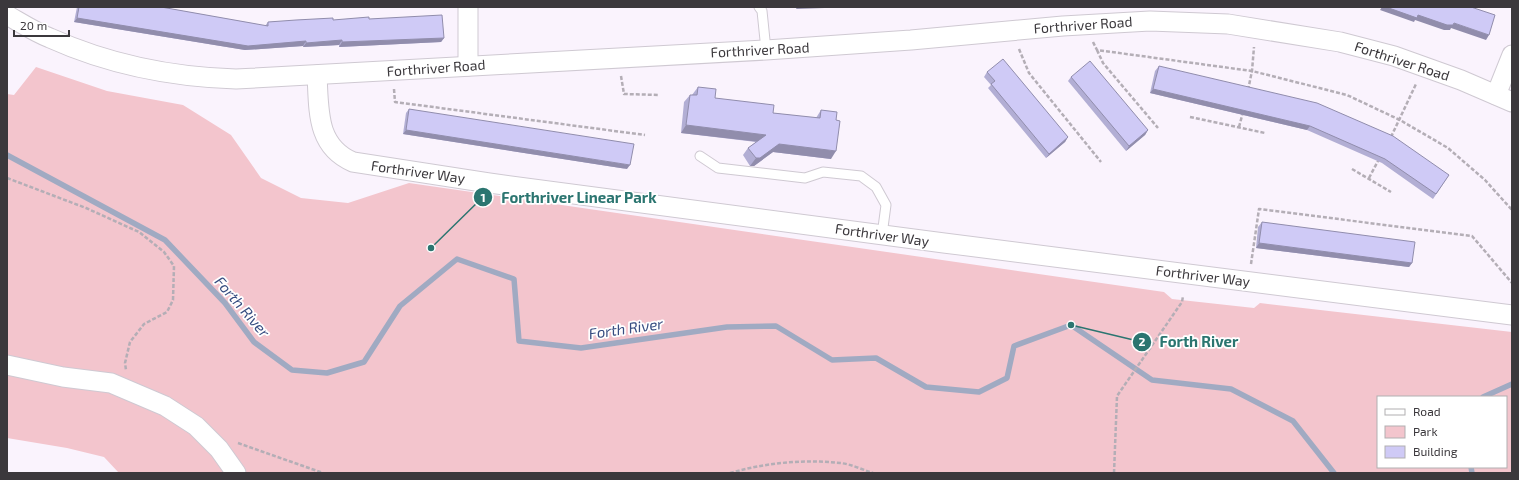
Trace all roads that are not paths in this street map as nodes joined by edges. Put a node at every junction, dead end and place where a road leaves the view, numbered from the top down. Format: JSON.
{"nodes":[{"id":1,"x":468,"y":7,"type":"edge"},
{"id":2,"x":759,"y":7,"type":"edge"},
{"id":3,"x":7,"y":15,"type":"edge"},
{"id":4,"x":766,"y":50,"type":"junction"},
{"id":5,"x":1512,"y":55,"type":"edge"},
{"id":6,"x":468,"y":66,"type":"junction"},
{"id":7,"x":317,"y":75,"type":"junction"},
{"id":8,"x":1504,"y":98,"type":"edge"},
{"id":9,"x":700,"y":156,"type":"dead end"},
{"id":10,"x":882,"y":235,"type":"junction"},
{"id":11,"x":1512,"y":315,"type":"edge"},
{"id":12,"x":7,"y":365,"type":"edge"},
{"id":13,"x":236,"y":473,"type":"edge"}],
"edges":[{"from":1,"to":6,"type":"street"},
{"from":2,"to":4,"type":"lane"},
{"from":3,"to":7,"type":"street","name":"Forthriver Road"},
{"from":4,"to":6,"type":"street","name":"Forthriver Road"},
{"from":4,"to":8,"type":"street","name":"Forthriver Road"},
{"from":5,"to":8,"type":"street"},
{"from":6,"to":7,"type":"street","name":"Forthriver Road"},
{"from":7,"to":10,"type":"street","name":"Forthriver Way"},
{"from":9,"to":10,"type":"lane"},
{"from":10,"to":11,"type":"street","name":"Forthriver Way"},
{"from":12,"to":13,"type":"street"}]}
